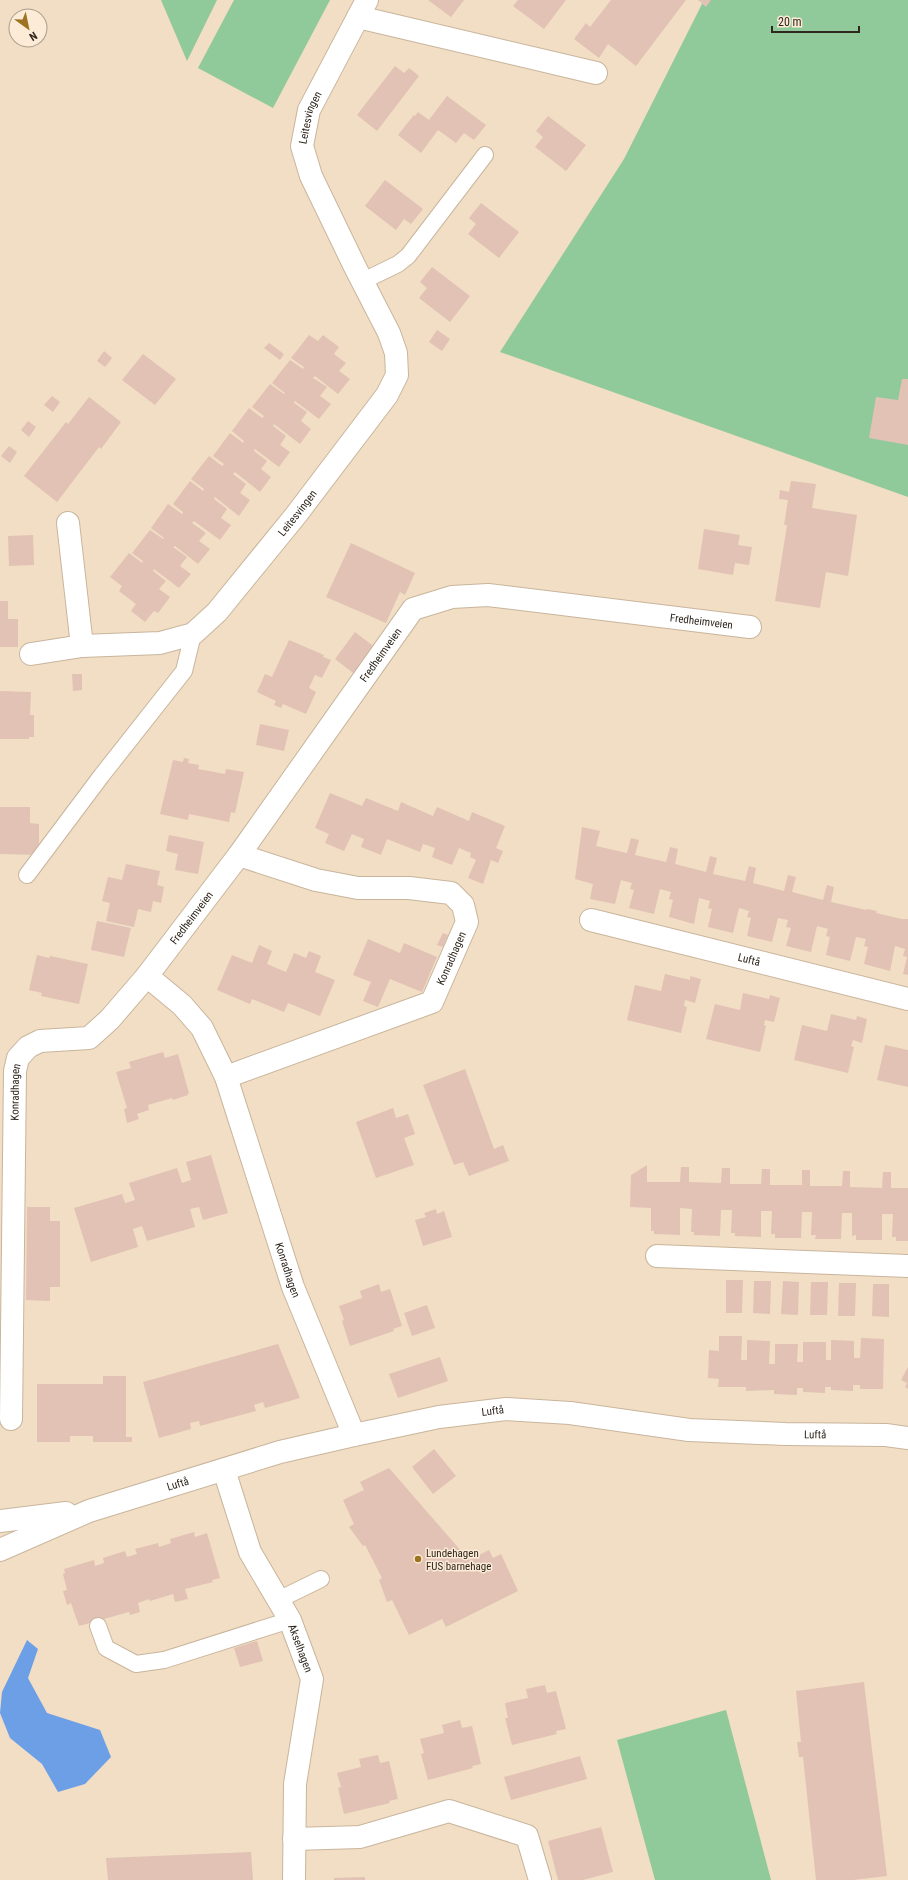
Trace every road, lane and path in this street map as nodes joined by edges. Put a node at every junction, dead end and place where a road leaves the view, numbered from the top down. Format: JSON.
{"nodes":[{"id":1,"x":362,"y":8,"type":"edge"},
{"id":2,"x":596,"y":73,"type":"dead end"},
{"id":3,"x":485,"y":156,"type":"dead end"},
{"id":4,"x":363,"y":281,"type":"junction"},
{"id":5,"x":68,"y":523,"type":"dead end"},
{"id":6,"x":750,"y":627,"type":"dead end"},
{"id":7,"x":193,"y":634,"type":"junction"},
{"id":8,"x":82,"y":646,"type":"junction"},
{"id":9,"x":31,"y":654,"type":"dead end"},
{"id":10,"x":239,"y":855,"type":"junction"},
{"id":11,"x":27,"y":875,"type":"dead end"},
{"id":12,"x":591,"y":920,"type":"dead end"},
{"id":13,"x":147,"y":976,"type":"junction"},
{"id":14,"x":908,"y":999,"type":"edge"},
{"id":15,"x":226,"y":1078,"type":"junction"},
{"id":16,"x":657,"y":1256,"type":"dead end"},
{"id":17,"x":908,"y":1266,"type":"edge"},
{"id":18,"x":11,"y":1419,"type":"dead end"},
{"id":19,"x":354,"y":1435,"type":"junction"},
{"id":20,"x":908,"y":1438,"type":"edge"},
{"id":21,"x":224,"y":1470,"type":"junction"},
{"id":22,"x":89,"y":1511,"type":"junction"},
{"id":23,"x":0,"y":1521,"type":"edge"},
{"id":24,"x":0,"y":1550,"type":"edge"},
{"id":25,"x":321,"y":1579,"type":"dead end"},
{"id":26,"x":278,"y":1600,"type":"junction"},
{"id":27,"x":290,"y":1620,"type":"junction"},
{"id":28,"x":98,"y":1626,"type":"dead end"},
{"id":29,"x":294,"y":1839,"type":"junction"},
{"id":30,"x":294,"y":1880,"type":"edge"},
{"id":31,"x":540,"y":1880,"type":"edge"}],
"edges":[{"from":1,"to":2,"type":"street"},
{"from":1,"to":4,"type":"street","name":"Leitesvingen"},
{"from":3,"to":4,"type":"lane"},
{"from":4,"to":7,"type":"street","name":"Leitesvingen"},
{"from":5,"to":8,"type":"street"},
{"from":6,"to":10,"type":"street","name":"Fredheimveien"},
{"from":7,"to":8,"type":"street","name":"Leitesvingen"},
{"from":7,"to":11,"type":"lane"},
{"from":8,"to":9,"type":"street","name":"Leitesvingen"},
{"from":10,"to":13,"type":"street","name":"Fredheimveien"},
{"from":10,"to":15,"type":"street","name":"Konradhagen"},
{"from":12,"to":14,"type":"street","name":"Luftå"},
{"from":13,"to":15,"type":"street","name":"Konradhagen"},
{"from":13,"to":18,"type":"street","name":"Konradhagen"},
{"from":15,"to":19,"type":"street","name":"Konradhagen"},
{"from":16,"to":17,"type":"street"},
{"from":19,"to":20,"type":"street","name":"Luftå"},
{"from":19,"to":21,"type":"street","name":"Luftå"},
{"from":21,"to":22,"type":"street","name":"Luftå"},
{"from":21,"to":26,"type":"street","name":"Akselhagen"},
{"from":22,"to":23,"type":"street","name":"Luftå"},
{"from":22,"to":24,"type":"street","name":"Luftå"},
{"from":25,"to":26,"type":"lane"},
{"from":26,"to":27,"type":"street","name":"Akselhagen"},
{"from":27,"to":28,"type":"lane"},
{"from":27,"to":29,"type":"street","name":"Akselhagen"},
{"from":29,"to":30,"type":"street","name":"Akselhagen"},
{"from":29,"to":31,"type":"street"}]}
